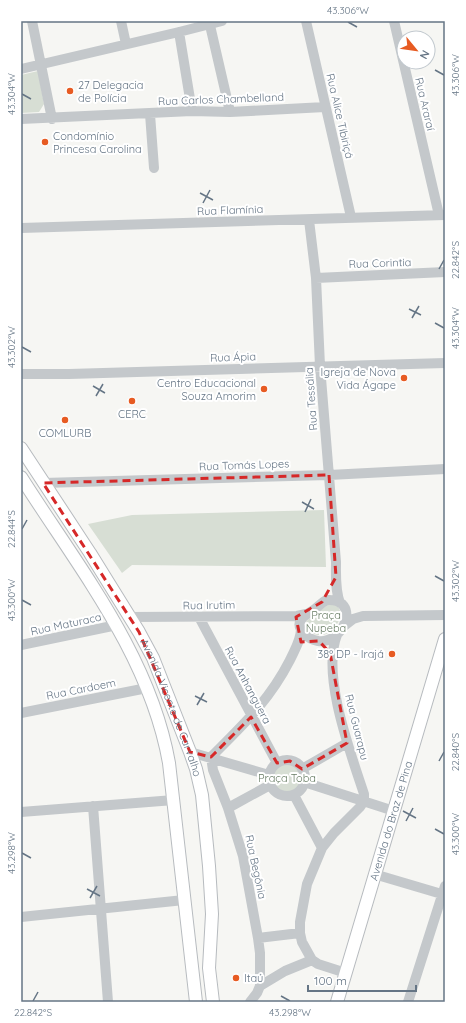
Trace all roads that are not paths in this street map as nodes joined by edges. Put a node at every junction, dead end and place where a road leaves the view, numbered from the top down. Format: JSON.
{"nodes":[{"id":1,"x":32,"y":21,"type":"edge"},
{"id":2,"x":121,"y":21,"type":"edge"},
{"id":3,"x":222,"y":21,"type":"edge"},
{"id":4,"x":306,"y":21,"type":"edge"},
{"id":5,"x":394,"y":21,"type":"edge"},
{"id":6,"x":209,"y":23,"type":"edge"},
{"id":7,"x":179,"y":32,"type":"junction"},
{"id":8,"x":126,"y":44,"type":"junction"},
{"id":9,"x":41,"y":64,"type":"junction"},
{"id":10,"x":21,"y":69,"type":"edge"},
{"id":11,"x":326,"y":107,"type":"junction"},
{"id":12,"x":192,"y":111,"type":"junction"},
{"id":13,"x":230,"y":112,"type":"junction"},
{"id":14,"x":150,"y":114,"type":"junction"},
{"id":15,"x":52,"y":119,"type":"junction"},
{"id":16,"x":21,"y":120,"type":"edge"},
{"id":17,"x":154,"y":168,"type":"dead end"},
{"id":18,"x":442,"y":215,"type":"edge"},
{"id":19,"x":351,"y":217,"type":"junction"},
{"id":20,"x":309,"y":220,"type":"junction"},
{"id":21,"x":21,"y":228,"type":"edge"},
{"id":22,"x":445,"y":272,"type":"edge"},
{"id":23,"x":316,"y":278,"type":"junction"},
{"id":24,"x":445,"y":362,"type":"edge"},
{"id":25,"x":320,"y":366,"type":"junction"},
{"id":26,"x":21,"y":374,"type":"edge"},
{"id":27,"x":21,"y":448,"type":"edge"},
{"id":28,"x":445,"y":469,"type":"edge"},
{"id":29,"x":329,"y":474,"type":"junction"},
{"id":30,"x":22,"y":481,"type":"edge"},
{"id":31,"x":43,"y":483,"type":"junction"},
{"id":32,"x":336,"y":577,"type":"junction"},
{"id":33,"x":322,"y":602,"type":"junction"},
{"id":34,"x":342,"y":606,"type":"junction"},
{"id":35,"x":306,"y":614,"type":"junction"},
{"id":36,"x":445,"y":615,"type":"edge"},
{"id":37,"x":288,"y":616,"type":"junction"},
{"id":38,"x":363,"y":616,"type":"junction"},
{"id":39,"x":199,"y":617,"type":"junction"},
{"id":40,"x":130,"y":618,"type":"junction"},
{"id":41,"x":116,"y":625,"type":"junction"},
{"id":42,"x":344,"y":626,"type":"junction"},
{"id":43,"x":300,"y":627,"type":"junction"},
{"id":44,"x":336,"y":635,"type":"junction"},
{"id":45,"x":316,"y":640,"type":"junction"},
{"id":46,"x":445,"y":643,"type":"edge"},
{"id":47,"x":21,"y":645,"type":"edge"},
{"id":48,"x":294,"y":652,"type":"junction"},
{"id":49,"x":332,"y":657,"type":"junction"},
{"id":50,"x":147,"y":688,"type":"junction"},
{"id":51,"x":21,"y":713,"type":"edge"},
{"id":52,"x":251,"y":717,"type":"junction"},
{"id":53,"x":347,"y":743,"type":"junction"},
{"id":54,"x":190,"y":752,"type":"junction"},
{"id":55,"x":211,"y":757,"type":"junction"},
{"id":56,"x":276,"y":763,"type":"junction"},
{"id":57,"x":302,"y":769,"type":"junction"},
{"id":58,"x":270,"y":780,"type":"junction"},
{"id":59,"x":304,"y":782,"type":"junction"},
{"id":60,"x":294,"y":794,"type":"junction"},
{"id":61,"x":174,"y":800,"type":"junction"},
{"id":62,"x":364,"y":801,"type":"junction"},
{"id":63,"x":93,"y":806,"type":"junction"},
{"id":64,"x":228,"y":808,"type":"junction"},
{"id":65,"x":394,"y":811,"type":"junction"},
{"id":66,"x":21,"y":812,"type":"edge"},
{"id":67,"x":322,"y":848,"type":"junction"},
{"id":68,"x":374,"y":874,"type":"junction"},
{"id":69,"x":444,"y":892,"type":"edge"},
{"id":70,"x":184,"y":900,"type":"junction"},
{"id":71,"x":100,"y":908,"type":"junction"},
{"id":72,"x":21,"y":917,"type":"edge"},
{"id":73,"x":300,"y":933,"type":"junction"},
{"id":74,"x":258,"y":938,"type":"junction"},
{"id":75,"x":312,"y":960,"type":"junction"},
{"id":76,"x":346,"y":973,"type":"junction"},
{"id":77,"x":260,"y":986,"type":"junction"},
{"id":78,"x":108,"y":1002,"type":"edge"},
{"id":79,"x":196,"y":1002,"type":"edge"},
{"id":80,"x":213,"y":1002,"type":"edge"},
{"id":81,"x":250,"y":1002,"type":"edge"},
{"id":82,"x":337,"y":1002,"type":"edge"},
{"id":83,"x":408,"y":1002,"type":"edge"}],
"edges":[{"from":1,"to":9,"type":"street"},
{"from":2,"to":8,"type":"street"},
{"from":3,"to":6,"type":"street"},
{"from":4,"to":11,"type":"street","name":"Rua Alice Tibiriçá"},
{"from":5,"to":18,"type":"street","name":"Rua Araraí"},
{"from":6,"to":7,"type":"street"},
{"from":6,"to":13,"type":"street"},
{"from":7,"to":8,"type":"street"},
{"from":7,"to":12,"type":"street"},
{"from":8,"to":9,"type":"street"},
{"from":9,"to":10,"type":"street"},
{"from":9,"to":15,"type":"street"},
{"from":11,"to":13,"type":"street","name":"Rua Carlos Chambelland"},
{"from":11,"to":19,"type":"street","name":"Rua Alice Tibiriçá"},
{"from":12,"to":13,"type":"street","name":"Rua Carlos Chambelland"},
{"from":12,"to":14,"type":"street","name":"Rua Carlos Chambelland"},
{"from":14,"to":15,"type":"street","name":"Rua Carlos Chambelland"},
{"from":14,"to":17,"type":"street"},
{"from":15,"to":16,"type":"street","name":"Rua Carlos Chambelland"},
{"from":18,"to":19,"type":"street","name":"Rua Flamínia"},
{"from":19,"to":20,"type":"street","name":"Rua Flamínia"},
{"from":20,"to":21,"type":"street","name":"Rua Flamínia"},
{"from":20,"to":23,"type":"street","name":"Rua Tessália"},
{"from":22,"to":23,"type":"street","name":"Rua Corintia"},
{"from":23,"to":25,"type":"street","name":"Rua Tessália"},
{"from":24,"to":25,"type":"street","name":"Rua Ápia"},
{"from":25,"to":26,"type":"street","name":"Rua Ápia"},
{"from":25,"to":29,"type":"street","name":"Rua Tessália"},
{"from":27,"to":31,"type":"main road","name":"Avenida Vicente de Carvalho"},
{"from":28,"to":29,"type":"street","name":"Rua Tomás Lopes"},
{"from":29,"to":31,"type":"street","name":"Rua Tomás Lopes"},
{"from":29,"to":32,"type":"street","name":"Rua Tessália"},
{"from":30,"to":41,"type":"main road","name":"Avenida Vicente de Carvalho"},
{"from":31,"to":40,"type":"main road","name":"Avenida Vicente de Carvalho"},
{"from":32,"to":33,"type":"street","name":"Rua Tessália"},
{"from":32,"to":34,"type":"street","name":"Rua Tessália"},
{"from":33,"to":34,"type":"street"},
{"from":33,"to":35,"type":"street"},
{"from":34,"to":38,"type":"street"},
{"from":34,"to":42,"type":"street"},
{"from":35,"to":37,"type":"street","name":"Rua Irutim"},
{"from":35,"to":43,"type":"street"},
{"from":36,"to":38,"type":"street"},
{"from":37,"to":39,"type":"street","name":"Rua Irutim"},
{"from":37,"to":43,"type":"street"},
{"from":38,"to":42,"type":"street"},
{"from":39,"to":40,"type":"street","name":"Rua Irutim"},
{"from":39,"to":52,"type":"street","name":"Rua Anhanguera"},
{"from":40,"to":54,"type":"main road","name":"Avenida Vicente de Carvalho"},
{"from":41,"to":47,"type":"street","name":"Rua Maturaca"},
{"from":41,"to":50,"type":"main road","name":"Avenida Vicente de Carvalho"},
{"from":42,"to":44,"type":"street"},
{"from":43,"to":45,"type":"street"},
{"from":43,"to":48,"type":"street"},
{"from":44,"to":45,"type":"street"},
{"from":44,"to":49,"type":"street","name":"Rua Guarapu"},
{"from":45,"to":48,"type":"street"},
{"from":45,"to":49,"type":"street"},
{"from":46,"to":65,"type":"main road","name":"Avenida do Braz de Pina"},
{"from":48,"to":52,"type":"street"},
{"from":49,"to":53,"type":"street","name":"Rua Guarapu"},
{"from":50,"to":51,"type":"street","name":"Rua Cardoem"},
{"from":50,"to":61,"type":"main road","name":"Avenida Vicente de Carvalho"},
{"from":52,"to":55,"type":"street"},
{"from":52,"to":56,"type":"street","name":"Rua Anhanguera"},
{"from":53,"to":57,"type":"street"},
{"from":53,"to":62,"type":"street","name":"Rua Guarapu"},
{"from":54,"to":55,"type":"street"},
{"from":54,"to":80,"type":"main road","name":"Avenida Vicente de Carvalho"},
{"from":55,"to":58,"type":"street"},
{"from":55,"to":64,"type":"street","name":"Rua Begônia"},
{"from":56,"to":57,"type":"street"},
{"from":56,"to":58,"type":"street"},
{"from":57,"to":59,"type":"street"},
{"from":58,"to":60,"type":"street"},
{"from":58,"to":64,"type":"street"},
{"from":59,"to":60,"type":"street"},
{"from":59,"to":62,"type":"street"},
{"from":60,"to":67,"type":"street"},
{"from":61,"to":63,"type":"street"},
{"from":61,"to":70,"type":"main road","name":"Avenida Vicente de Carvalho"},
{"from":62,"to":65,"type":"street"},
{"from":62,"to":67,"type":"street"},
{"from":63,"to":66,"type":"street"},
{"from":63,"to":71,"type":"street"},
{"from":64,"to":74,"type":"street","name":"Rua Begônia"},
{"from":65,"to":68,"type":"main road","name":"Avenida do Braz de Pina"},
{"from":67,"to":73,"type":"street"},
{"from":68,"to":69,"type":"street"},
{"from":68,"to":76,"type":"main road","name":"Avenida do Braz de Pina"},
{"from":69,"to":83,"type":"street"},
{"from":70,"to":71,"type":"street"},
{"from":70,"to":79,"type":"main road","name":"Avenida Vicente de Carvalho"},
{"from":71,"to":72,"type":"street"},
{"from":71,"to":78,"type":"street"},
{"from":73,"to":74,"type":"street"},
{"from":73,"to":75,"type":"street"},
{"from":74,"to":77,"type":"street","name":"Rua Begônia"},
{"from":75,"to":76,"type":"street"},
{"from":75,"to":77,"type":"street"},
{"from":76,"to":82,"type":"main road","name":"Avenida do Braz de Pina"},
{"from":77,"to":81,"type":"street"}]}
